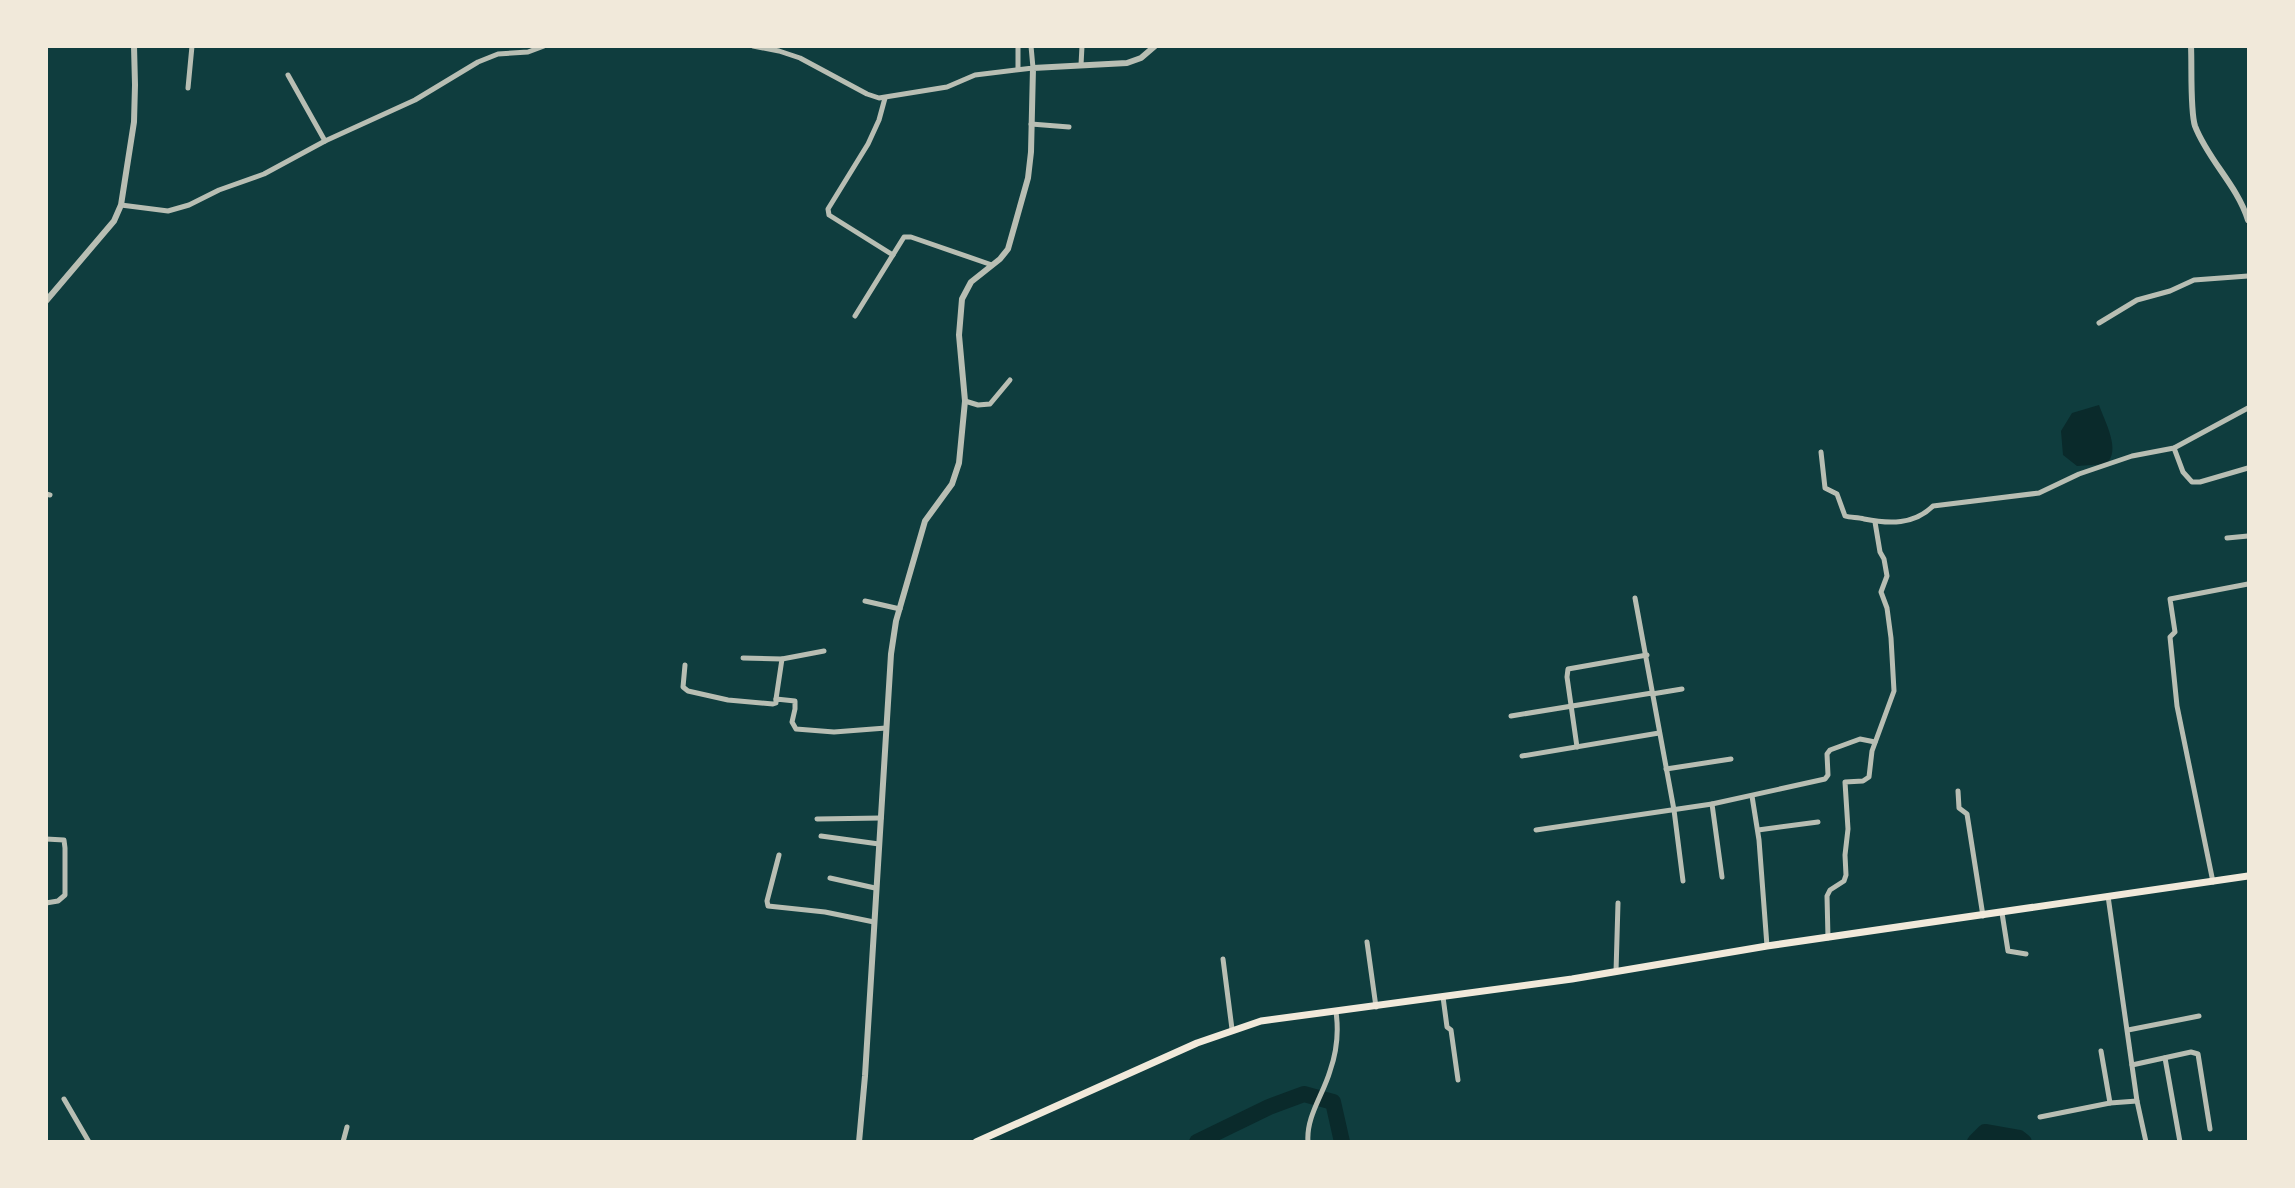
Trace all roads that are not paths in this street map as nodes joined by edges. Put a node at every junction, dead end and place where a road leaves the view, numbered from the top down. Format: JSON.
{"nodes":[{"id":1,"x":134,"y":46,"type":"edge"},
{"id":2,"x":192,"y":46,"type":"edge"},
{"id":3,"x":544,"y":46,"type":"edge"},
{"id":4,"x":753,"y":46,"type":"edge"},
{"id":5,"x":1018,"y":46,"type":"edge"},
{"id":6,"x":1031,"y":46,"type":"edge"},
{"id":7,"x":1082,"y":46,"type":"edge"},
{"id":8,"x":1155,"y":46,"type":"edge"},
{"id":9,"x":2190,"y":46,"type":"edge"},
{"id":10,"x":1082,"y":65,"type":"junction"},
{"id":11,"x":1033,"y":68,"type":"junction"},
{"id":12,"x":1018,"y":69,"type":"junction"},
{"id":13,"x":288,"y":75,"type":"dead end"},
{"id":14,"x":188,"y":88,"type":"dead end"},
{"id":15,"x":885,"y":98,"type":"junction"},
{"id":16,"x":1031,"y":124,"type":"junction"},
{"id":17,"x":1069,"y":127,"type":"dead end"},
{"id":18,"x":325,"y":141,"type":"junction"},
{"id":19,"x":121,"y":205,"type":"junction"},
{"id":20,"x":2248,"y":220,"type":"edge"},
{"id":21,"x":893,"y":255,"type":"junction"},
{"id":22,"x":992,"y":265,"type":"junction"},
{"id":23,"x":2248,"y":276,"type":"edge"},
{"id":24,"x":46,"y":301,"type":"edge"},
{"id":25,"x":855,"y":316,"type":"dead end"},
{"id":26,"x":2099,"y":322,"type":"dead end"},
{"id":27,"x":1010,"y":380,"type":"dead end"},
{"id":28,"x":965,"y":401,"type":"junction"},
{"id":29,"x":2248,"y":408,"type":"edge"},
{"id":30,"x":2175,"y":448,"type":"junction"},
{"id":31,"x":1821,"y":452,"type":"dead end"},
{"id":32,"x":2248,"y":468,"type":"edge"},
{"id":33,"x":1875,"y":522,"type":"junction"},
{"id":34,"x":2248,"y":536,"type":"edge"},
{"id":35,"x":2227,"y":538,"type":"dead end"},
{"id":36,"x":2248,"y":584,"type":"edge"},
{"id":37,"x":1635,"y":598,"type":"dead end"},
{"id":38,"x":865,"y":601,"type":"dead end"},
{"id":39,"x":900,"y":609,"type":"junction"},
{"id":40,"x":824,"y":651,"type":"dead end"},
{"id":41,"x":1647,"y":655,"type":"junction"},
{"id":42,"x":743,"y":658,"type":"dead end"},
{"id":43,"x":782,"y":659,"type":"junction"},
{"id":44,"x":685,"y":665,"type":"dead end"},
{"id":45,"x":1682,"y":689,"type":"dead end"},
{"id":46,"x":1652,"y":694,"type":"junction"},
{"id":47,"x":776,"y":699,"type":"junction"},
{"id":48,"x":1571,"y":706,"type":"junction"},
{"id":49,"x":1511,"y":716,"type":"dead end"},
{"id":50,"x":886,"y":728,"type":"junction"},
{"id":51,"x":1659,"y":733,"type":"junction"},
{"id":52,"x":1875,"y":742,"type":"junction"},
{"id":53,"x":1577,"y":747,"type":"junction"},
{"id":54,"x":1522,"y":756,"type":"dead end"},
{"id":55,"x":1731,"y":759,"type":"dead end"},
{"id":56,"x":1666,"y":769,"type":"junction"},
{"id":57,"x":1958,"y":791,"type":"dead end"},
{"id":58,"x":1752,"y":796,"type":"junction"},
{"id":59,"x":1712,"y":804,"type":"junction"},
{"id":60,"x":1674,"y":810,"type":"junction"},
{"id":61,"x":881,"y":818,"type":"junction"},
{"id":62,"x":817,"y":819,"type":"dead end"},
{"id":63,"x":1818,"y":822,"type":"dead end"},
{"id":64,"x":1536,"y":830,"type":"dead end"},
{"id":65,"x":1758,"y":830,"type":"junction"},
{"id":66,"x":821,"y":836,"type":"dead end"},
{"id":67,"x":46,"y":839,"type":"edge"},
{"id":68,"x":879,"y":844,"type":"junction"},
{"id":69,"x":778,"y":855,"type":"dead end"},
{"id":70,"x":2248,"y":876,"type":"edge"},
{"id":71,"x":1722,"y":877,"type":"dead end"},
{"id":72,"x":830,"y":878,"type":"dead end"},
{"id":73,"x":1683,"y":881,"type":"dead end"},
{"id":74,"x":2213,"y":882,"type":"junction"},
{"id":75,"x":875,"y":888,"type":"junction"},
{"id":76,"x":2108,"y":896,"type":"junction"},
{"id":77,"x":46,"y":903,"type":"edge"},
{"id":78,"x":1618,"y":903,"type":"dead end"},
{"id":79,"x":2002,"y":913,"type":"junction"},
{"id":80,"x":1983,"y":916,"type":"junction"},
{"id":81,"x":874,"y":922,"type":"junction"},
{"id":82,"x":1828,"y":938,"type":"junction"},
{"id":83,"x":1367,"y":942,"type":"dead end"},
{"id":84,"x":1767,"y":946,"type":"junction"},
{"id":85,"x":2026,"y":954,"type":"dead end"},
{"id":86,"x":1223,"y":959,"type":"dead end"},
{"id":87,"x":1616,"y":972,"type":"junction"},
{"id":88,"x":1443,"y":997,"type":"junction"},
{"id":89,"x":1376,"y":1007,"type":"junction"},
{"id":90,"x":1336,"y":1012,"type":"junction"},
{"id":91,"x":2199,"y":1016,"type":"dead end"},
{"id":92,"x":1232,"y":1029,"type":"junction"},
{"id":93,"x":2128,"y":1030,"type":"junction"},
{"id":94,"x":2101,"y":1051,"type":"dead end"},
{"id":95,"x":2165,"y":1058,"type":"junction"},
{"id":96,"x":2132,"y":1065,"type":"junction"},
{"id":97,"x":1458,"y":1080,"type":"dead end"},
{"id":98,"x":64,"y":1099,"type":"dead end"},
{"id":99,"x":2136,"y":1101,"type":"junction"},
{"id":100,"x":2110,"y":1103,"type":"junction"},
{"id":101,"x":2040,"y":1117,"type":"dead end"},
{"id":102,"x":347,"y":1127,"type":"dead end"},
{"id":103,"x":2210,"y":1129,"type":"dead end"},
{"id":104,"x":89,"y":1142,"type":"edge"},
{"id":105,"x":343,"y":1142,"type":"edge"},
{"id":106,"x":859,"y":1142,"type":"edge"},
{"id":107,"x":976,"y":1142,"type":"edge"},
{"id":108,"x":1308,"y":1142,"type":"edge"},
{"id":109,"x":2146,"y":1142,"type":"edge"},
{"id":110,"x":2180,"y":1142,"type":"edge"}],
"edges":[{"from":1,"to":19,"type":"street"},
{"from":2,"to":14,"type":"street"},
{"from":3,"to":18,"type":"street"},
{"from":4,"to":15,"type":"street"},
{"from":5,"to":12,"type":"street"},
{"from":6,"to":11,"type":"street"},
{"from":7,"to":10,"type":"street"},
{"from":8,"to":10,"type":"street"},
{"from":9,"to":20,"type":"street"},
{"from":10,"to":11,"type":"street"},
{"from":11,"to":12,"type":"street"},
{"from":11,"to":16,"type":"street"},
{"from":12,"to":15,"type":"street"},
{"from":13,"to":18,"type":"street"},
{"from":15,"to":21,"type":"street"},
{"from":16,"to":17,"type":"street"},
{"from":16,"to":22,"type":"street"},
{"from":18,"to":19,"type":"street"},
{"from":19,"to":24,"type":"street"},
{"from":21,"to":22,"type":"street"},
{"from":21,"to":25,"type":"street"},
{"from":22,"to":28,"type":"street"},
{"from":23,"to":26,"type":"street"},
{"from":27,"to":28,"type":"street"},
{"from":28,"to":39,"type":"street"},
{"from":29,"to":30,"type":"street"},
{"from":30,"to":32,"type":"street"},
{"from":30,"to":33,"type":"street"},
{"from":31,"to":33,"type":"street"},
{"from":33,"to":52,"type":"street"},
{"from":34,"to":35,"type":"street"},
{"from":36,"to":74,"type":"street"},
{"from":37,"to":41,"type":"street"},
{"from":38,"to":39,"type":"street"},
{"from":39,"to":50,"type":"street"},
{"from":40,"to":43,"type":"street"},
{"from":41,"to":46,"type":"street"},
{"from":41,"to":48,"type":"street"},
{"from":42,"to":43,"type":"street"},
{"from":43,"to":47,"type":"street"},
{"from":44,"to":47,"type":"street"},
{"from":45,"to":46,"type":"street"},
{"from":46,"to":48,"type":"street"},
{"from":46,"to":51,"type":"street"},
{"from":47,"to":50,"type":"street"},
{"from":48,"to":49,"type":"street"},
{"from":48,"to":53,"type":"street"},
{"from":50,"to":61,"type":"street"},
{"from":51,"to":53,"type":"street"},
{"from":51,"to":56,"type":"street"},
{"from":52,"to":58,"type":"street"},
{"from":52,"to":82,"type":"street"},
{"from":53,"to":54,"type":"street"},
{"from":55,"to":56,"type":"street"},
{"from":56,"to":60,"type":"street"},
{"from":57,"to":80,"type":"street"},
{"from":58,"to":59,"type":"street"},
{"from":58,"to":65,"type":"street"},
{"from":59,"to":60,"type":"street"},
{"from":59,"to":71,"type":"street"},
{"from":60,"to":64,"type":"street"},
{"from":60,"to":73,"type":"street"},
{"from":61,"to":62,"type":"street"},
{"from":61,"to":68,"type":"street"},
{"from":63,"to":65,"type":"street"},
{"from":65,"to":84,"type":"street"},
{"from":66,"to":68,"type":"street"},
{"from":67,"to":77,"type":"street"},
{"from":68,"to":75,"type":"street"},
{"from":69,"to":81,"type":"street"},
{"from":70,"to":74,"type":"main road"},
{"from":72,"to":75,"type":"street"},
{"from":74,"to":76,"type":"main road"},
{"from":75,"to":81,"type":"street"},
{"from":76,"to":79,"type":"main road"},
{"from":76,"to":93,"type":"street"},
{"from":78,"to":87,"type":"street"},
{"from":79,"to":80,"type":"main road"},
{"from":79,"to":85,"type":"street"},
{"from":80,"to":82,"type":"main road"},
{"from":81,"to":106,"type":"street"},
{"from":82,"to":84,"type":"main road"},
{"from":83,"to":89,"type":"street"},
{"from":84,"to":87,"type":"main road"},
{"from":86,"to":92,"type":"street"},
{"from":87,"to":88,"type":"main road"},
{"from":88,"to":89,"type":"main road"},
{"from":88,"to":97,"type":"street"},
{"from":89,"to":90,"type":"main road"},
{"from":90,"to":92,"type":"main road"},
{"from":90,"to":108,"type":"street"},
{"from":91,"to":93,"type":"street"},
{"from":92,"to":107,"type":"main road"},
{"from":93,"to":96,"type":"street"},
{"from":94,"to":100,"type":"street"},
{"from":95,"to":96,"type":"street"},
{"from":95,"to":103,"type":"street"},
{"from":95,"to":110,"type":"street"},
{"from":96,"to":99,"type":"street"},
{"from":98,"to":104,"type":"street"},
{"from":99,"to":100,"type":"street"},
{"from":99,"to":109,"type":"street"},
{"from":100,"to":101,"type":"street"},
{"from":102,"to":105,"type":"street"}]}
